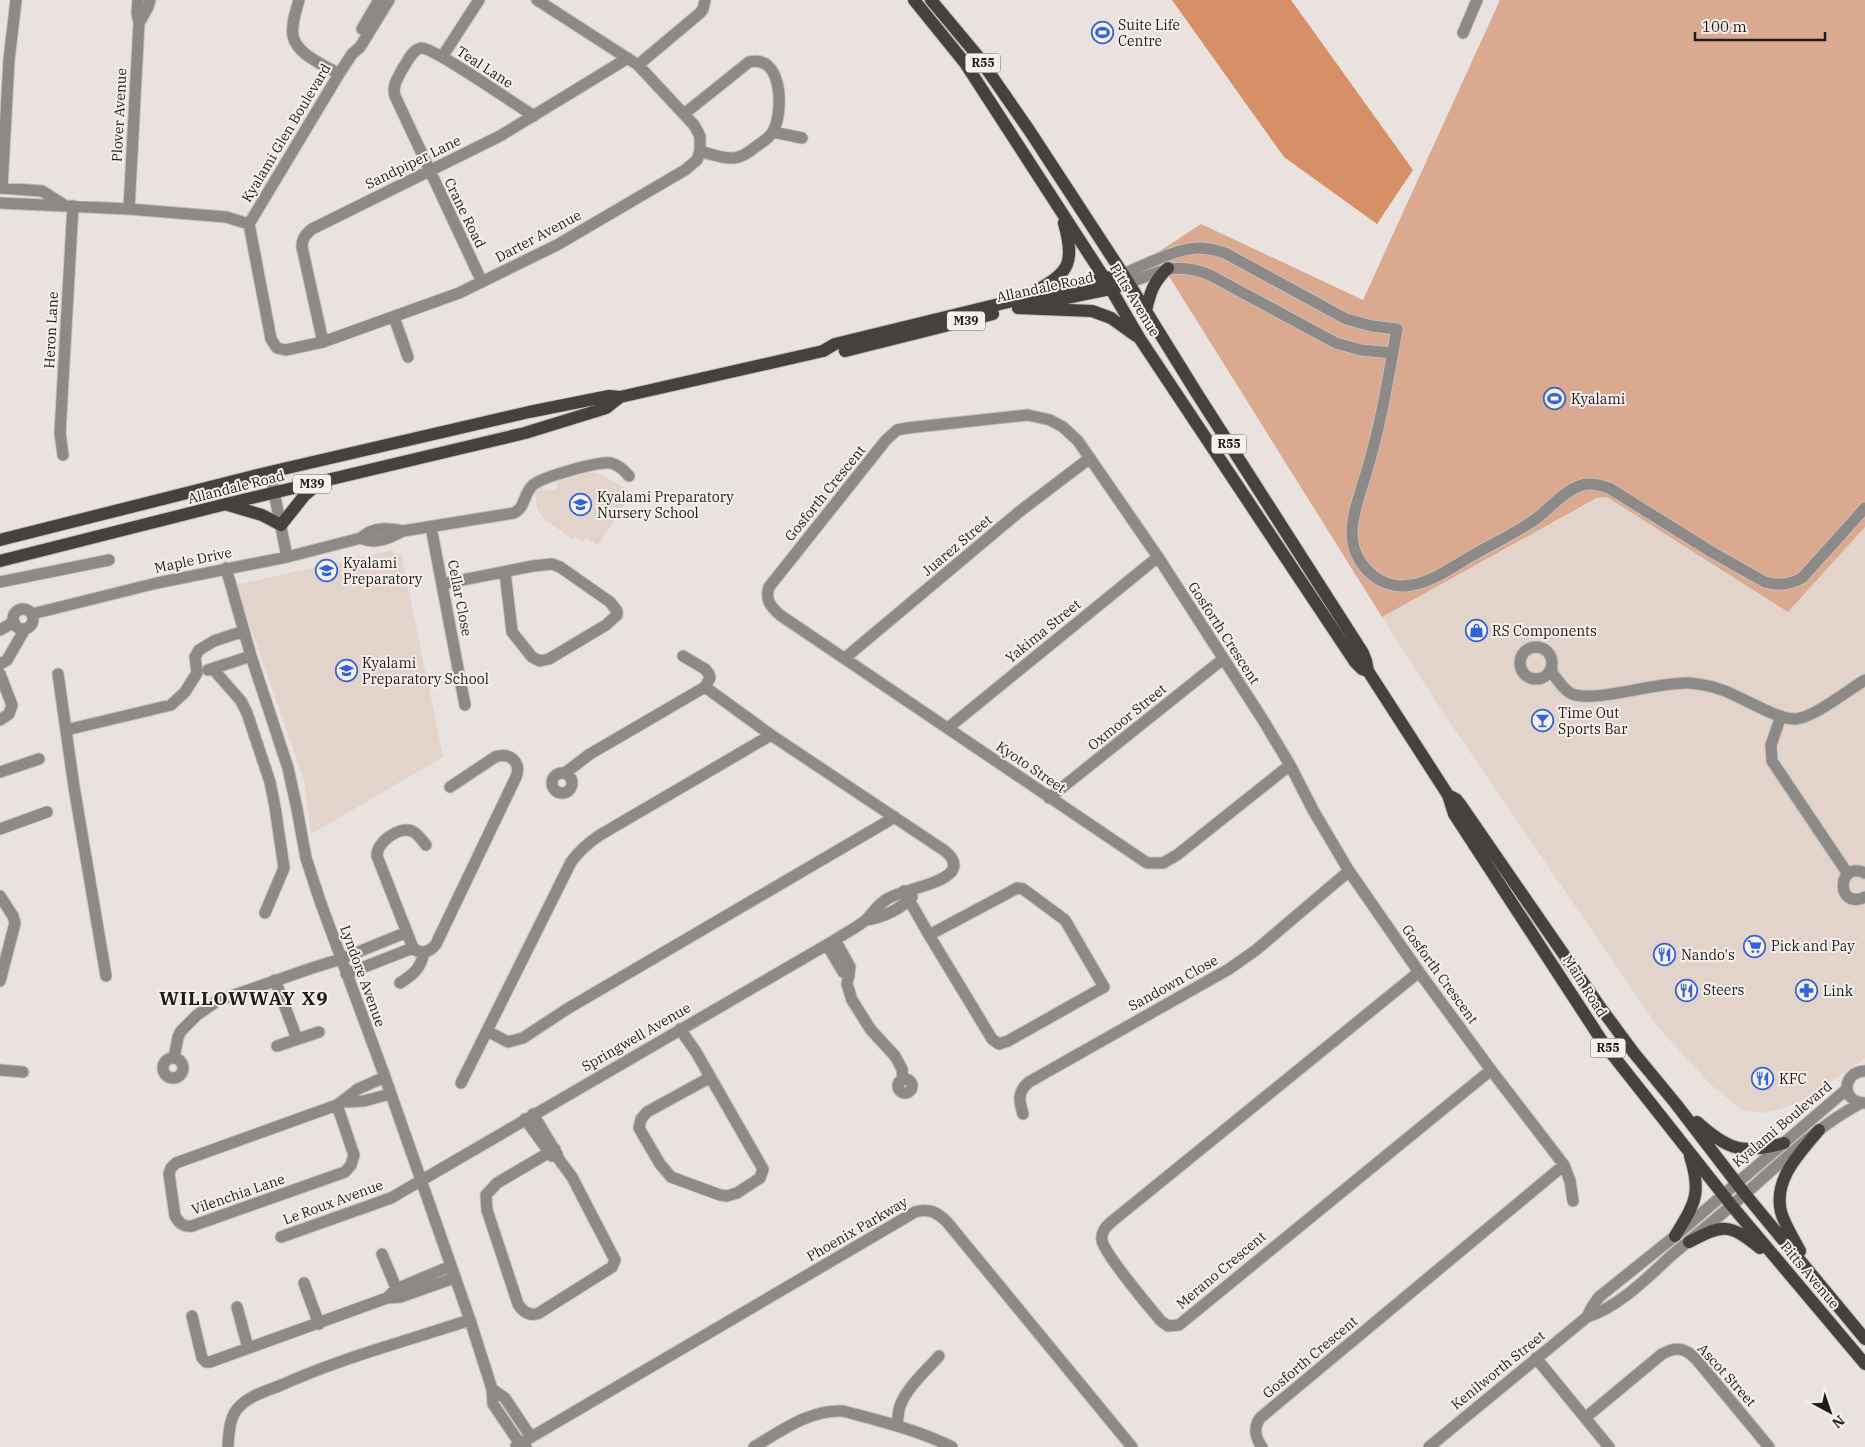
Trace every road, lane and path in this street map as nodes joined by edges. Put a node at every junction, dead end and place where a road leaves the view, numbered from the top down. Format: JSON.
{"nodes":[{"id":1,"x":16,"y":0,"type":"edge"},
{"id":2,"x":138,"y":0,"type":"edge"},
{"id":3,"x":150,"y":0,"type":"edge"},
{"id":4,"x":299,"y":0,"type":"edge"},
{"id":5,"x":379,"y":0,"type":"edge"},
{"id":6,"x":389,"y":0,"type":"edge"},
{"id":7,"x":478,"y":0,"type":"edge"},
{"id":8,"x":538,"y":0,"type":"edge"},
{"id":9,"x":705,"y":0,"type":"edge"},
{"id":10,"x":914,"y":0,"type":"edge"},
{"id":11,"x":931,"y":0,"type":"edge"},
{"id":12,"x":1477,"y":0,"type":"edge"},
{"id":13,"x":139,"y":23,"type":"junction"},
{"id":14,"x":1463,"y":33,"type":"dead end"},
{"id":15,"x":417,"y":49,"type":"joint"},
{"id":16,"x":352,"y":54,"type":"junction"},
{"id":17,"x":442,"y":57,"type":"junction"},
{"id":18,"x":628,"y":58,"type":"junction"},
{"id":19,"x":638,"y":65,"type":"junction"},
{"id":20,"x":339,"y":74,"type":"junction"},
{"id":21,"x":684,"y":114,"type":"junction"},
{"id":22,"x":534,"y":116,"type":"junction"},
{"id":23,"x":773,"y":132,"type":"junction"},
{"id":24,"x":802,"y":138,"type":"dead end"},
{"id":25,"x":700,"y":151,"type":"junction"},
{"id":26,"x":429,"y":171,"type":"junction"},
{"id":27,"x":1,"y":188,"type":"edge"},
{"id":28,"x":0,"y":203,"type":"edge"},
{"id":29,"x":69,"y":206,"type":"junction"},
{"id":30,"x":129,"y":209,"type":"junction"},
{"id":31,"x":1061,"y":211,"type":"junction"},
{"id":32,"x":249,"y":224,"type":"junction"},
{"id":33,"x":1168,"y":268,"type":"junction"},
{"id":34,"x":1126,"y":279,"type":"junction"},
{"id":35,"x":482,"y":282,"type":"junction"},
{"id":36,"x":1108,"y":284,"type":"junction"},
{"id":37,"x":1018,"y":304,"type":"junction"},
{"id":38,"x":1146,"y":311,"type":"junction"},
{"id":39,"x":394,"y":316,"type":"junction"},
{"id":40,"x":1140,"y":339,"type":"junction"},
{"id":41,"x":323,"y":342,"type":"junction"},
{"id":42,"x":1393,"y":354,"type":"junction"},
{"id":43,"x":408,"y":357,"type":"dead end"},
{"id":44,"x":620,"y":397,"type":"junction"},
{"id":45,"x":63,"y":455,"type":"dead end"},
{"id":46,"x":1090,"y":458,"type":"junction"},
{"id":47,"x":270,"y":472,"type":"junction"},
{"id":48,"x":629,"y":476,"type":"dead end"},
{"id":49,"x":319,"y":482,"type":"junction"},
{"id":50,"x":275,"y":493,"type":"junction"},
{"id":51,"x":226,"y":504,"type":"junction"},
{"id":52,"x":1865,"y":508,"type":"edge"},
{"id":53,"x":280,"y":525,"type":"junction"},
{"id":54,"x":432,"y":527,"type":"junction"},
{"id":55,"x":0,"y":540,"type":"edge"},
{"id":56,"x":287,"y":557,"type":"junction"},
{"id":57,"x":1158,"y":557,"type":"junction"},
{"id":58,"x":109,"y":560,"type":"dead end"},
{"id":59,"x":0,"y":561,"type":"edge"},
{"id":60,"x":226,"y":568,"type":"junction"},
{"id":61,"x":505,"y":572,"type":"junction"},
{"id":62,"x":0,"y":582,"type":"edge"},
{"id":63,"x":442,"y":584,"type":"junction"},
{"id":64,"x":770,"y":586,"type":"joint"},
{"id":65,"x":32,"y":614,"type":"junction"},
{"id":66,"x":1332,"y":615,"type":"junction"},
{"id":67,"x":14,"y":622,"type":"junction"},
{"id":68,"x":25,"y":629,"type":"junction"},
{"id":69,"x":0,"y":630,"type":"edge"},
{"id":70,"x":244,"y":631,"type":"junction"},
{"id":71,"x":251,"y":656,"type":"junction"},
{"id":72,"x":683,"y":656,"type":"dead end"},
{"id":73,"x":845,"y":658,"type":"junction"},
{"id":74,"x":1223,"y":659,"type":"junction"},
{"id":75,"x":0,"y":664,"type":"edge"},
{"id":76,"x":213,"y":668,"type":"junction"},
{"id":77,"x":1552,"y":669,"type":"dead end"},
{"id":78,"x":197,"y":673,"type":"junction"},
{"id":79,"x":0,"y":674,"type":"edge"},
{"id":80,"x":58,"y":674,"type":"dead end"},
{"id":81,"x":1865,"y":680,"type":"edge"},
{"id":82,"x":705,"y":687,"type":"junction"},
{"id":83,"x":465,"y":705,"type":"dead end"},
{"id":84,"x":1781,"y":716,"type":"junction"},
{"id":85,"x":0,"y":720,"type":"edge"},
{"id":86,"x":948,"y":728,"type":"junction"},
{"id":87,"x":66,"y":730,"type":"junction"},
{"id":88,"x":772,"y":735,"type":"junction"},
{"id":89,"x":39,"y":759,"type":"dead end"},
{"id":90,"x":1290,"y":765,"type":"junction"},
{"id":91,"x":0,"y":772,"type":"edge"},
{"id":92,"x":565,"y":773,"type":"dead end"},
{"id":93,"x":450,"y":787,"type":"dead end"},
{"id":94,"x":1448,"y":795,"type":"junction"},
{"id":95,"x":1049,"y":798,"type":"junction"},
{"id":96,"x":47,"y":812,"type":"dead end"},
{"id":97,"x":895,"y":817,"type":"junction"},
{"id":98,"x":0,"y":829,"type":"edge"},
{"id":99,"x":426,"y":845,"type":"dead end"},
{"id":100,"x":1349,"y":871,"type":"junction"},
{"id":101,"x":1865,"y":873,"type":"edge"},
{"id":102,"x":1848,"y":874,"type":"junction"},
{"id":103,"x":906,"y":896,"type":"junction"},
{"id":104,"x":0,"y":897,"type":"edge"},
{"id":105,"x":1865,"y":897,"type":"edge"},
{"id":106,"x":265,"y":913,"type":"dead end"},
{"id":107,"x":407,"y":932,"type":"junction"},
{"id":108,"x":929,"y":935,"type":"junction"},
{"id":109,"x":831,"y":942,"type":"junction"},
{"id":110,"x":418,"y":950,"type":"junction"},
{"id":111,"x":341,"y":959,"type":"junction"},
{"id":112,"x":1419,"y":972,"type":"junction"},
{"id":113,"x":346,"y":974,"type":"junction"},
{"id":114,"x":106,"y":976,"type":"dead end"},
{"id":115,"x":275,"y":980,"type":"junction"},
{"id":116,"x":0,"y":981,"type":"edge"},
{"id":117,"x":400,"y":983,"type":"dead end"},
{"id":118,"x":680,"y":1029,"type":"junction"},
{"id":119,"x":487,"y":1031,"type":"junction"},
{"id":120,"x":319,"y":1032,"type":"dead end"},
{"id":121,"x":297,"y":1039,"type":"junction"},
{"id":122,"x":277,"y":1046,"type":"dead end"},
{"id":123,"x":174,"y":1058,"type":"dead end"},
{"id":124,"x":0,"y":1070,"type":"edge"},
{"id":125,"x":1490,"y":1070,"type":"junction"},
{"id":126,"x":1865,"y":1071,"type":"edge"},
{"id":127,"x":23,"y":1072,"type":"dead end"},
{"id":128,"x":384,"y":1077,"type":"junction"},
{"id":129,"x":709,"y":1078,"type":"junction"},
{"id":130,"x":903,"y":1080,"type":"dead end"},
{"id":131,"x":461,"y":1083,"type":"dead end"},
{"id":132,"x":1847,"y":1089,"type":"junction"},
{"id":133,"x":390,"y":1094,"type":"junction"},
{"id":134,"x":1863,"y":1103,"type":"edge"},
{"id":135,"x":340,"y":1104,"type":"junction"},
{"id":136,"x":1676,"y":1104,"type":"junction"},
{"id":137,"x":1023,"y":1114,"type":"dead end"},
{"id":138,"x":529,"y":1116,"type":"junction"},
{"id":139,"x":1819,"y":1130,"type":"junction"},
{"id":140,"x":1784,"y":1143,"type":"junction"},
{"id":141,"x":1687,"y":1149,"type":"junction"},
{"id":142,"x":554,"y":1153,"type":"junction"},
{"id":143,"x":1564,"y":1165,"type":"junction"},
{"id":144,"x":421,"y":1180,"type":"junction"},
{"id":145,"x":1736,"y":1183,"type":"junction"},
{"id":146,"x":1745,"y":1194,"type":"junction"},
{"id":147,"x":1723,"y":1195,"type":"junction"},
{"id":148,"x":1573,"y":1201,"type":"dead end"},
{"id":149,"x":1732,"y":1206,"type":"junction"},
{"id":150,"x":1675,"y":1236,"type":"junction"},
{"id":151,"x":281,"y":1237,"type":"dead end"},
{"id":152,"x":1688,"y":1242,"type":"junction"},
{"id":153,"x":1658,"y":1250,"type":"junction"},
{"id":154,"x":382,"y":1254,"type":"dead end"},
{"id":155,"x":1666,"y":1261,"type":"junction"},
{"id":156,"x":451,"y":1266,"type":"junction"},
{"id":157,"x":1783,"y":1267,"type":"junction"},
{"id":158,"x":1808,"y":1268,"type":"junction"},
{"id":159,"x":454,"y":1278,"type":"junction"},
{"id":160,"x":304,"y":1283,"type":"dead end"},
{"id":161,"x":398,"y":1293,"type":"junction"},
{"id":162,"x":237,"y":1307,"type":"dead end"},
{"id":163,"x":192,"y":1316,"type":"dead end"},
{"id":164,"x":1587,"y":1317,"type":"junction"},
{"id":165,"x":470,"y":1320,"type":"junction"},
{"id":166,"x":319,"y":1324,"type":"junction"},
{"id":167,"x":1865,"y":1339,"type":"edge"},
{"id":168,"x":248,"y":1348,"type":"junction"},
{"id":169,"x":939,"y":1356,"type":"dead end"},
{"id":170,"x":1536,"y":1358,"type":"junction"},
{"id":171,"x":1865,"y":1364,"type":"edge"},
{"id":172,"x":1585,"y":1418,"type":"junction"},
{"id":173,"x":897,"y":1426,"type":"junction"},
{"id":174,"x":524,"y":1444,"type":"edge"},
{"id":175,"x":228,"y":1446,"type":"edge"},
{"id":176,"x":754,"y":1447,"type":"edge"},
{"id":177,"x":952,"y":1447,"type":"edge"},
{"id":178,"x":1132,"y":1447,"type":"edge"},
{"id":179,"x":1262,"y":1447,"type":"edge"},
{"id":180,"x":1429,"y":1447,"type":"edge"},
{"id":181,"x":1609,"y":1447,"type":"edge"},
{"id":182,"x":1769,"y":1447,"type":"edge"}],
"edges":[{"from":1,"to":27,"type":"street"},
{"from":2,"to":13,"type":"street","name":"Plover Avenue"},
{"from":3,"to":13,"type":"street","name":"Plover Avenue"},
{"from":4,"to":20,"type":"street"},
{"from":5,"to":16,"type":"street","name":"Kyalami Glen Boulevard"},
{"from":6,"to":16,"type":"street","name":"Kyalami Glen Boulevard"},
{"from":7,"to":17,"type":"street"},
{"from":8,"to":18,"type":"street"},
{"from":9,"to":19,"type":"street"},
{"from":10,"to":31,"type":"main road","name":"Pitts Avenue","number":"R55"},
{"from":11,"to":34,"type":"main road","name":"Pitts Avenue","number":"R55"},
{"from":12,"to":14,"type":"street"},
{"from":13,"to":30,"type":"street","name":"Plover Avenue"},
{"from":15,"to":17,"type":"street","name":"Teal Lane"},
{"from":15,"to":26,"type":"street","name":"Crane Road"},
{"from":16,"to":20,"type":"street","name":"Kyalami Glen Boulevard"},
{"from":17,"to":22,"type":"street","name":"Teal Lane"},
{"from":18,"to":19,"type":"street"},
{"from":18,"to":22,"type":"street","name":"Sandpiper Lane"},
{"from":19,"to":21,"type":"street"},
{"from":20,"to":32,"type":"street","name":"Kyalami Glen Boulevard"},
{"from":21,"to":23,"type":"street"},
{"from":21,"to":25,"type":"street"},
{"from":22,"to":26,"type":"street","name":"Sandpiper Lane"},
{"from":23,"to":24,"type":"street"},
{"from":23,"to":25,"type":"street"},
{"from":25,"to":35,"type":"street","name":"Darter Avenue"},
{"from":26,"to":35,"type":"street","name":"Crane Road"},
{"from":26,"to":41,"type":"street","name":"Sandpiper Lane"},
{"from":27,"to":29,"type":"street"},
{"from":28,"to":29,"type":"street","name":"Kyalami Glen Boulevard"},
{"from":29,"to":30,"type":"street","name":"Kyalami Glen Boulevard"},
{"from":29,"to":45,"type":"street","name":"Heron Lane"},
{"from":30,"to":32,"type":"street","name":"Kyalami Glen Boulevard"},
{"from":31,"to":36,"type":"main road","name":"Pitts Avenue","number":"R55"},
{"from":31,"to":37,"type":"main road"},
{"from":32,"to":41,"type":"street","name":"Darter Avenue"},
{"from":33,"to":34,"type":"street"},
{"from":33,"to":38,"type":"main road"},
{"from":33,"to":42,"type":"street"},
{"from":34,"to":36,"type":"main road","name":"Allandale Road","number":"M39"},
{"from":34,"to":38,"type":"main road","name":"Pitts Avenue","number":"R55"},
{"from":34,"to":42,"type":"street"},
{"from":35,"to":39,"type":"street","name":"Darter Avenue"},
{"from":36,"to":37,"type":"main road","name":"Allandale Road","number":"M39"},
{"from":36,"to":40,"type":"main road","name":"Pitts Avenue","number":"R55"},
{"from":37,"to":40,"type":"main road"},
{"from":37,"to":44,"type":"main road","name":"Allandale Road","number":"M39"},
{"from":38,"to":66,"type":"main road","name":"Pitts Avenue","number":"R55"},
{"from":39,"to":41,"type":"street","name":"Darter Avenue"},
{"from":39,"to":43,"type":"street"},
{"from":40,"to":66,"type":"main road","name":"Pitts Avenue","number":"R55"},
{"from":42,"to":52,"type":"street"},
{"from":44,"to":47,"type":"main road","name":"Allandale Road","number":"M39"},
{"from":44,"to":49,"type":"main road","name":"Allandale Road","number":"M39"},
{"from":46,"to":57,"type":"street","name":"Gosforth Crescent"},
{"from":46,"to":64,"type":"street","name":"Gosforth Crescent"},
{"from":46,"to":73,"type":"street","name":"Juarez Street"},
{"from":47,"to":50,"type":"street"},
{"from":47,"to":55,"type":"main road","name":"Allandale Road","number":"M39"},
{"from":48,"to":54,"type":"street","name":"Maple Drive"},
{"from":49,"to":50,"type":"main road","name":"Allandale Road","number":"M39"},
{"from":49,"to":53,"type":"main road"},
{"from":50,"to":51,"type":"main road","name":"Allandale Road","number":"M39"},
{"from":50,"to":53,"type":"street"},
{"from":51,"to":53,"type":"main road"},
{"from":51,"to":59,"type":"main road","name":"Allandale Road","number":"M39"},
{"from":53,"to":56,"type":"street"},
{"from":54,"to":56,"type":"street","name":"Maple Drive"},
{"from":54,"to":63,"type":"street","name":"Cellar Close"},
{"from":56,"to":60,"type":"street","name":"Maple Drive"},
{"from":57,"to":74,"type":"street","name":"Gosforth Crescent"},
{"from":57,"to":86,"type":"street","name":"Yakima Street"},
{"from":58,"to":62,"type":"street"},
{"from":60,"to":65,"type":"street","name":"Maple Drive"},
{"from":60,"to":70,"type":"street","name":"Lyndore Avenue"},
{"from":61,"to":61,"type":"street"},
{"from":61,"to":63,"type":"street"},
{"from":63,"to":83,"type":"street","name":"Cellar Close"},
{"from":64,"to":73,"type":"street","name":"Kyoto Street"},
{"from":65,"to":67,"type":"street"},
{"from":65,"to":68,"type":"street"},
{"from":66,"to":94,"type":"main road","name":"Main Road","number":"R55"},
{"from":67,"to":68,"type":"street"},
{"from":67,"to":69,"type":"street"},
{"from":68,"to":75,"type":"street"},
{"from":70,"to":71,"type":"street","name":"Lyndore Avenue"},
{"from":70,"to":78,"type":"street"},
{"from":71,"to":76,"type":"street"},
{"from":71,"to":111,"type":"street","name":"Lyndore Avenue"},
{"from":72,"to":82,"type":"street"},
{"from":73,"to":86,"type":"street","name":"Kyoto Street"},
{"from":74,"to":90,"type":"street","name":"Gosforth Crescent"},
{"from":74,"to":95,"type":"street","name":"Oxmoor Street"},
{"from":76,"to":78,"type":"street"},
{"from":76,"to":106,"type":"street"},
{"from":77,"to":84,"type":"street"},
{"from":78,"to":87,"type":"street"},
{"from":79,"to":85,"type":"street"},
{"from":80,"to":87,"type":"street"},
{"from":81,"to":84,"type":"street"},
{"from":82,"to":88,"type":"street"},
{"from":82,"to":92,"type":"street"},
{"from":84,"to":102,"type":"street"},
{"from":86,"to":95,"type":"street","name":"Kyoto Street"},
{"from":87,"to":114,"type":"street"},
{"from":88,"to":97,"type":"street"},
{"from":88,"to":119,"type":"street"},
{"from":89,"to":91,"type":"street"},
{"from":90,"to":95,"type":"street","name":"Kyoto Street"},
{"from":90,"to":100,"type":"street","name":"Gosforth Crescent"},
{"from":93,"to":110,"type":"street"},
{"from":94,"to":136,"type":"main road","name":"Main Road","number":"R55"},
{"from":94,"to":141,"type":"main road","name":"Main Road","number":"R55"},
{"from":96,"to":98,"type":"street"},
{"from":97,"to":103,"type":"street","name":"Springwell Avenue"},
{"from":97,"to":119,"type":"street"},
{"from":99,"to":107,"type":"street"},
{"from":100,"to":112,"type":"street","name":"Gosforth Crescent"},
{"from":100,"to":137,"type":"street","name":"Sandown Close"},
{"from":101,"to":102,"type":"street"},
{"from":102,"to":105,"type":"street"},
{"from":103,"to":108,"type":"street"},
{"from":103,"to":109,"type":"street","name":"Springwell Avenue"},
{"from":104,"to":116,"type":"street"},
{"from":107,"to":110,"type":"street"},
{"from":107,"to":111,"type":"street"},
{"from":108,"to":108,"type":"street"},
{"from":109,"to":118,"type":"street","name":"Springwell Avenue"},
{"from":109,"to":130,"type":"street"},
{"from":110,"to":113,"type":"street"},
{"from":110,"to":117,"type":"street"},
{"from":111,"to":113,"type":"street","name":"Lyndore Avenue"},
{"from":111,"to":115,"type":"street"},
{"from":112,"to":125,"type":"street","name":"Gosforth Crescent"},
{"from":112,"to":125,"type":"street","name":"Merano Crescent"},
{"from":113,"to":128,"type":"street","name":"Lyndore Avenue"},
{"from":115,"to":121,"type":"street"},
{"from":115,"to":123,"type":"street"},
{"from":118,"to":129,"type":"street"},
{"from":118,"to":138,"type":"street","name":"Springwell Avenue"},
{"from":119,"to":131,"type":"street"},
{"from":120,"to":121,"type":"street"},
{"from":121,"to":122,"type":"street"},
{"from":124,"to":127,"type":"street"},
{"from":125,"to":143,"type":"street","name":"Gosforth Crescent"},
{"from":126,"to":132,"type":"street","name":"Kyalami Boulevard"},
{"from":128,"to":133,"type":"street","name":"Lyndore Avenue"},
{"from":128,"to":135,"type":"street","name":"Vilenchia Lane"},
{"from":129,"to":129,"type":"street"},
{"from":132,"to":134,"type":"street","name":"Kyalami Boulevard"},
{"from":132,"to":140,"type":"street","name":"Kyalami Boulevard"},
{"from":133,"to":135,"type":"street","name":"Vilenchia Lane"},
{"from":133,"to":144,"type":"street","name":"Lyndore Avenue"},
{"from":134,"to":139,"type":"street","name":"Kyalami Boulevard"},
{"from":135,"to":135,"type":"street","name":"Vilenchia Lane"},
{"from":136,"to":140,"type":"main road"},
{"from":136,"to":145,"type":"main road","name":"Main Road","number":"R55"},
{"from":138,"to":142,"type":"street"},
{"from":138,"to":144,"type":"street","name":"Springwell Avenue"},
{"from":139,"to":146,"type":"street","name":"Kyalami Boulevard"},
{"from":139,"to":158,"type":"main road"},
{"from":140,"to":145,"type":"street","name":"Kyalami Boulevard"},
{"from":141,"to":147,"type":"main road","name":"Main Road","number":"R55"},
{"from":141,"to":150,"type":"main road"},
{"from":142,"to":142,"type":"street"},
{"from":143,"to":148,"type":"street","name":"Gosforth Crescent"},
{"from":143,"to":179,"type":"street","name":"Gosforth Crescent"},
{"from":144,"to":151,"type":"street","name":"Le Roux Avenue"},
{"from":144,"to":156,"type":"street","name":"Lyndore Avenue"},
{"from":145,"to":146,"type":"main road","name":"Main Road","number":"R55"},
{"from":145,"to":147,"type":"street","name":"Kyalami Boulevard"},
{"from":146,"to":149,"type":"street","name":"Kyalami Boulevard"},
{"from":146,"to":158,"type":"main road","name":"Pitts Avenue","number":"R55"},
{"from":147,"to":149,"type":"main road","name":"Main Road","number":"R55"},
{"from":147,"to":150,"type":"street","name":"Kenilworth Street"},
{"from":149,"to":152,"type":"street","name":"Kenilworth Street"},
{"from":149,"to":157,"type":"main road","name":"Pitts Avenue","number":"R55"},
{"from":150,"to":153,"type":"street","name":"Kenilworth Street"},
{"from":152,"to":155,"type":"street","name":"Kenilworth Street"},
{"from":152,"to":157,"type":"main road"},
{"from":153,"to":155,"type":"street"},
{"from":153,"to":164,"type":"street","name":"Kenilworth Street"},
{"from":154,"to":161,"type":"street"},
{"from":155,"to":164,"type":"street","name":"Kenilworth Street"},
{"from":156,"to":159,"type":"street","name":"Lyndore Avenue"},
{"from":156,"to":161,"type":"street"},
{"from":157,"to":171,"type":"main road","name":"Pitts Avenue","number":"R55"},
{"from":158,"to":167,"type":"main road","name":"Pitts Avenue","number":"R55"},
{"from":159,"to":161,"type":"street"},
{"from":159,"to":165,"type":"street","name":"Lyndore Avenue"},
{"from":160,"to":166,"type":"street"},
{"from":161,"to":166,"type":"street"},
{"from":162,"to":168,"type":"street"},
{"from":163,"to":168,"type":"street"},
{"from":164,"to":170,"type":"street","name":"Kenilworth Street"},
{"from":165,"to":174,"type":"street","name":"Lyndore Avenue"},
{"from":165,"to":175,"type":"street"},
{"from":166,"to":168,"type":"street"},
{"from":169,"to":173,"type":"street"},
{"from":170,"to":172,"type":"street"},
{"from":170,"to":180,"type":"street","name":"Kenilworth Street"},
{"from":172,"to":181,"type":"street"},
{"from":172,"to":182,"type":"street","name":"Ascot Street"},
{"from":173,"to":176,"type":"street"},
{"from":173,"to":177,"type":"street"},
{"from":174,"to":178,"type":"street","name":"Phoenix Parkway"}]}
